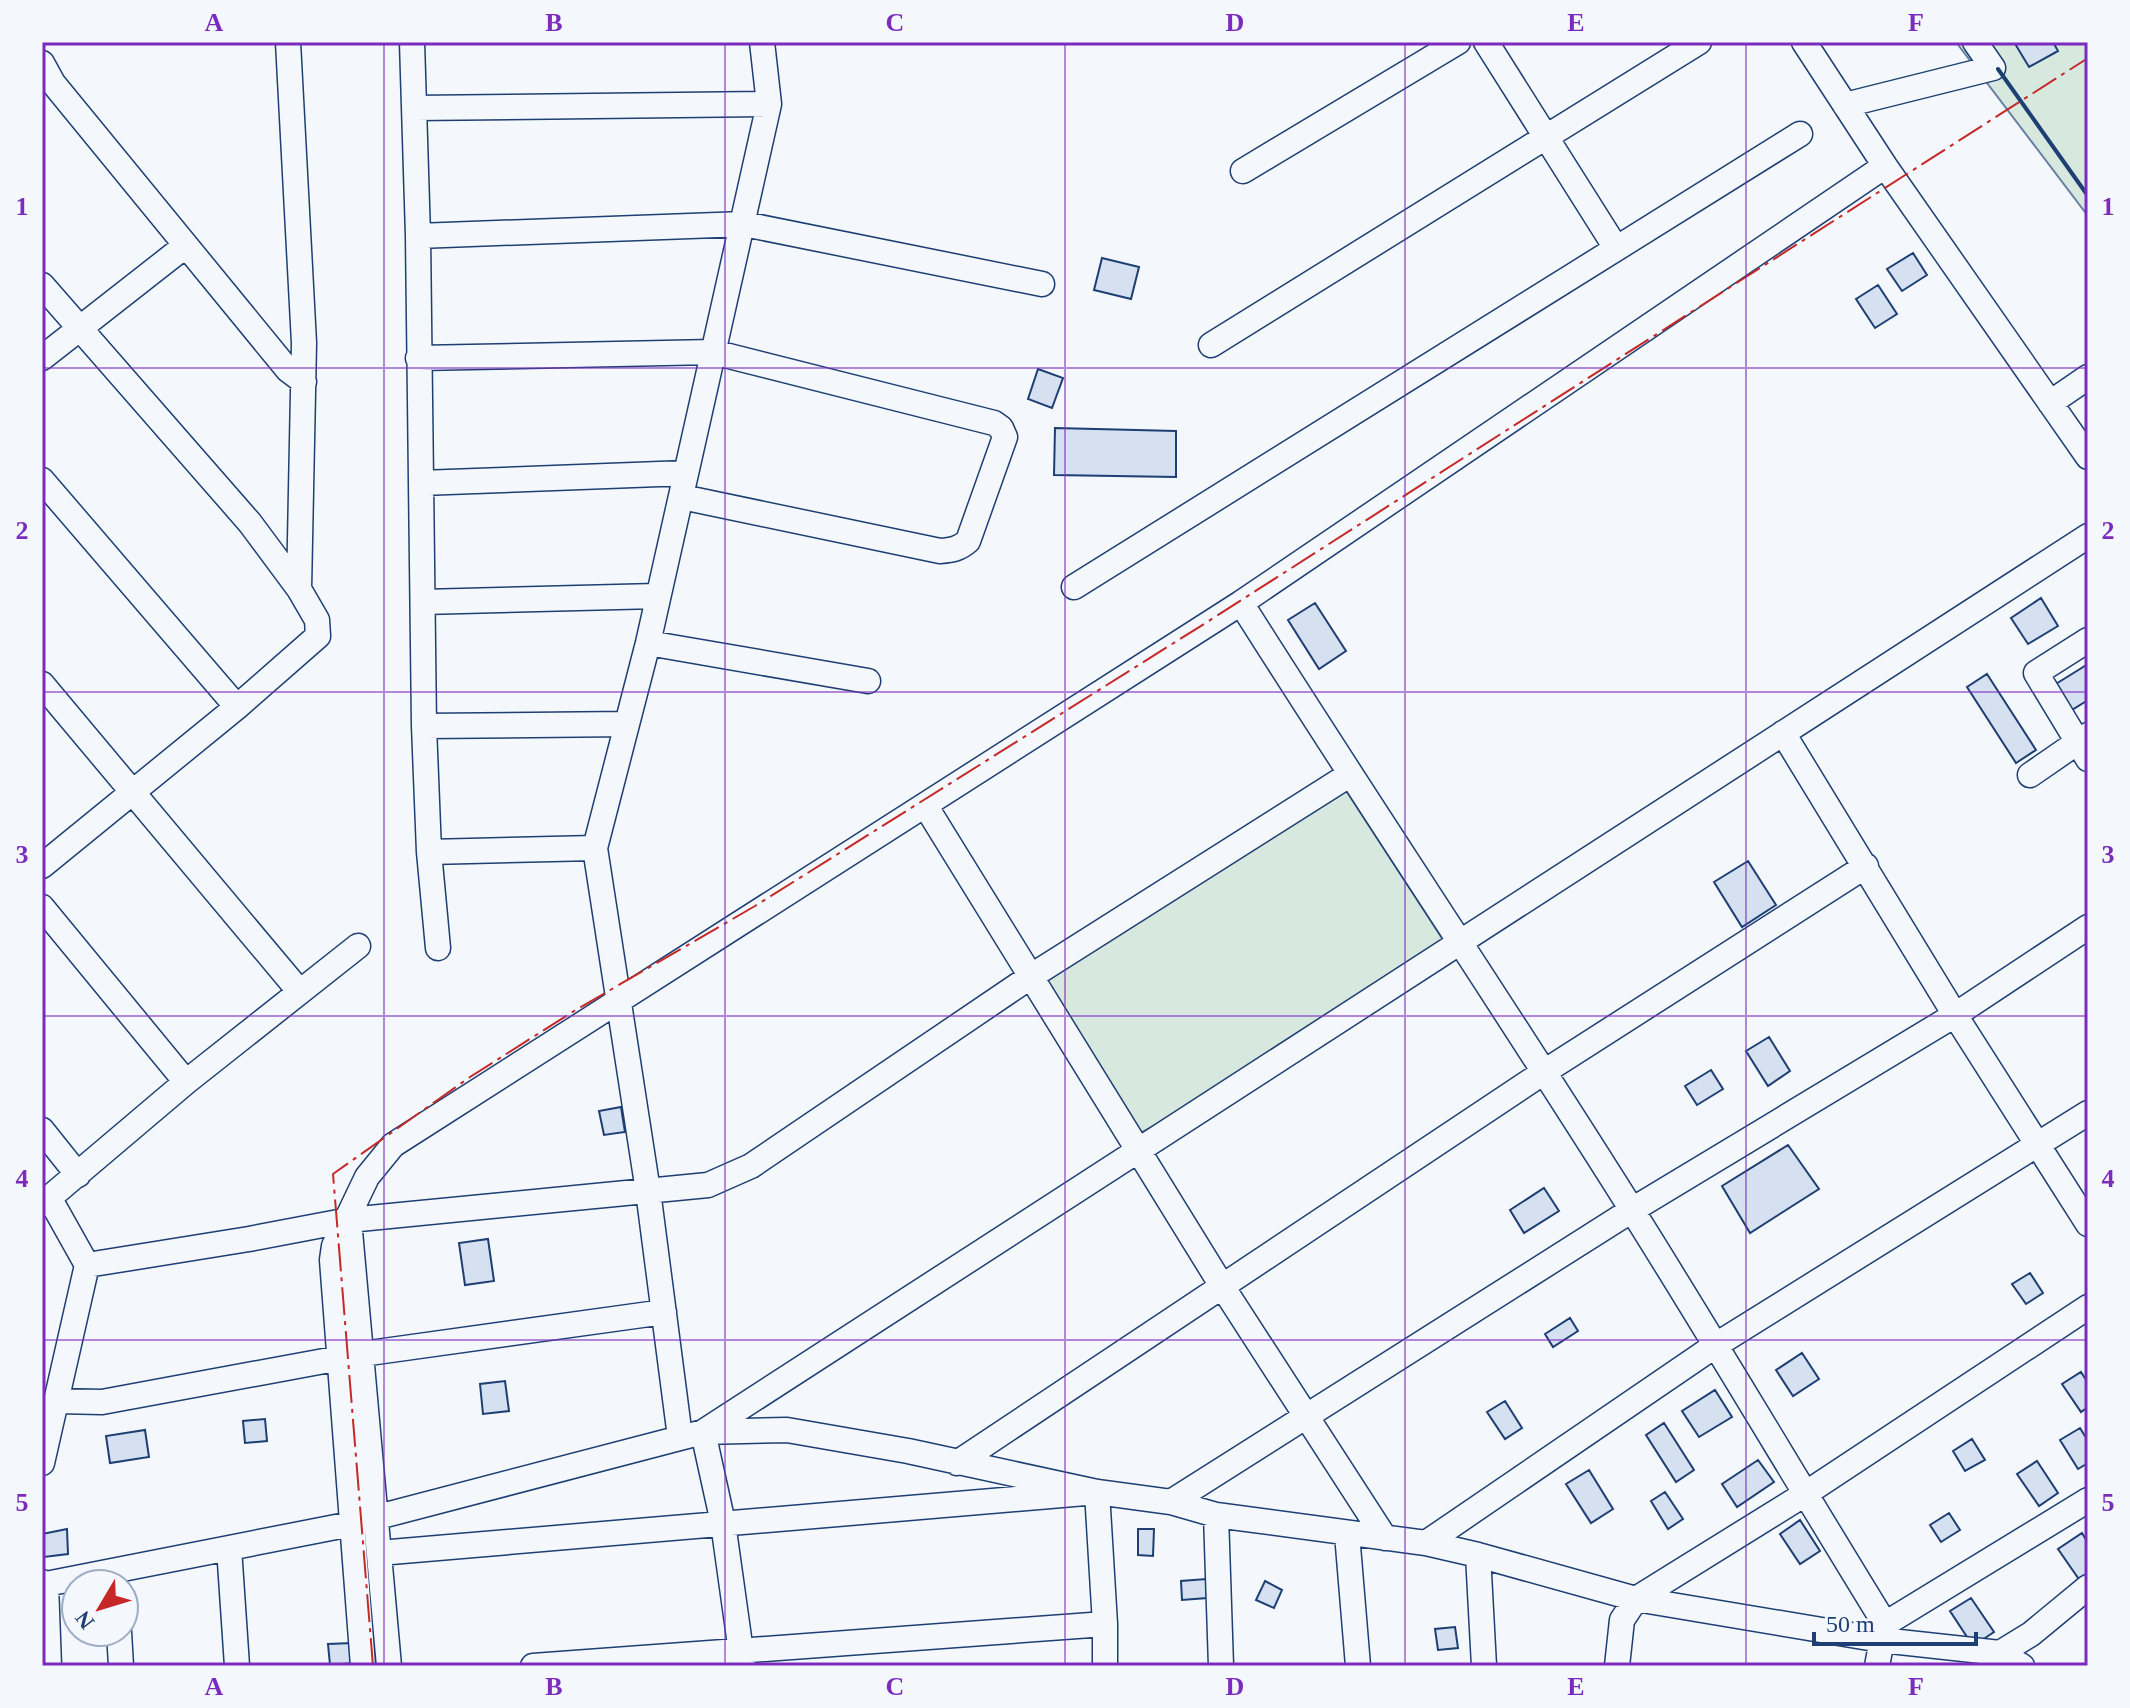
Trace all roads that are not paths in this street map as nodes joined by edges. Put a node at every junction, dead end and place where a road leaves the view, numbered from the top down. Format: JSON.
{"nodes":[{"id":1,"x":288,"y":42,"type":"edge"},
{"id":2,"x":412,"y":42,"type":"edge"},
{"id":3,"x":762,"y":42,"type":"edge"},
{"id":4,"x":1458,"y":42,"type":"edge"},
{"id":5,"x":1486,"y":42,"type":"edge"},
{"id":6,"x":1699,"y":42,"type":"edge"},
{"id":7,"x":1804,"y":42,"type":"edge"},
{"id":8,"x":1975,"y":42,"type":"edge"},
{"id":9,"x":42,"y":63,"type":"edge"},
{"id":10,"x":769,"y":104,"type":"junction"},
{"id":11,"x":1845,"y":105,"type":"junction"},
{"id":12,"x":415,"y":108,"type":"junction"},
{"id":13,"x":1800,"y":134,"type":"dead end"},
{"id":14,"x":1547,"y":136,"type":"junction"},
{"id":15,"x":1885,"y":166,"type":"junction"},
{"id":16,"x":1243,"y":171,"type":"dead end"},
{"id":17,"x":744,"y":224,"type":"junction"},
{"id":18,"x":418,"y":236,"type":"junction"},
{"id":19,"x":185,"y":246,"type":"junction"},
{"id":20,"x":1616,"y":248,"type":"junction"},
{"id":21,"x":1042,"y":284,"type":"dead end"},
{"id":22,"x":42,"y":285,"type":"edge"},
{"id":23,"x":80,"y":328,"type":"junction"},
{"id":24,"x":1211,"y":345,"type":"dead end"},
{"id":25,"x":713,"y":352,"type":"junction"},
{"id":26,"x":42,"y":358,"type":"edge"},
{"id":27,"x":418,"y":358,"type":"junction"},
{"id":28,"x":2088,"y":377,"type":"edge"},
{"id":29,"x":304,"y":382,"type":"junction"},
{"id":30,"x":2050,"y":403,"type":"junction"},
{"id":31,"x":2088,"y":457,"type":"edge"},
{"id":32,"x":42,"y":480,"type":"edge"},
{"id":33,"x":421,"y":483,"type":"junction"},
{"id":34,"x":684,"y":485,"type":"junction"},
{"id":35,"x":2088,"y":536,"type":"edge"},
{"id":36,"x":1074,"y":587,"type":"dead end"},
{"id":37,"x":299,"y":589,"type":"junction"},
{"id":38,"x":657,"y":596,"type":"junction"},
{"id":39,"x":423,"y":602,"type":"junction"},
{"id":40,"x":1241,"y":603,"type":"junction"},
{"id":41,"x":2088,"y":640,"type":"edge"},
{"id":42,"x":648,"y":643,"type":"junction"},
{"id":43,"x":868,"y":681,"type":"dead end"},
{"id":44,"x":42,"y":684,"type":"edge"},
{"id":45,"x":237,"y":707,"type":"junction"},
{"id":46,"x":627,"y":724,"type":"junction"},
{"id":47,"x":424,"y":726,"type":"junction"},
{"id":48,"x":1783,"y":733,"type":"junction"},
{"id":49,"x":2084,"y":745,"type":"edge"},
{"id":50,"x":1349,"y":775,"type":"junction"},
{"id":51,"x":2030,"y":775,"type":"dead end"},
{"id":52,"x":131,"y":793,"type":"junction"},
{"id":53,"x":925,"y":805,"type":"junction"},
{"id":54,"x":595,"y":848,"type":"junction"},
{"id":55,"x":429,"y":852,"type":"junction"},
{"id":56,"x":42,"y":866,"type":"edge"},
{"id":57,"x":1866,"y":866,"type":"junction"},
{"id":58,"x":42,"y":907,"type":"edge"},
{"id":59,"x":2088,"y":927,"type":"edge"},
{"id":60,"x":1462,"y":941,"type":"junction"},
{"id":61,"x":358,"y":946,"type":"dead end"},
{"id":62,"x":438,"y":948,"type":"dead end"},
{"id":63,"x":1030,"y":977,"type":"junction"},
{"id":64,"x":300,"y":992,"type":"junction"},
{"id":65,"x":618,"y":1002,"type":"junction"},
{"id":66,"x":1955,"y":1015,"type":"junction"},
{"id":67,"x":1544,"y":1072,"type":"junction"},
{"id":68,"x":186,"y":1082,"type":"junction"},
{"id":69,"x":2088,"y":1113,"type":"edge"},
{"id":70,"x":42,"y":1130,"type":"edge"},
{"id":71,"x":2039,"y":1144,"type":"junction"},
{"id":72,"x":1137,"y":1149,"type":"junction"},
{"id":73,"x":78,"y":1175,"type":"junction"},
{"id":74,"x":648,"y":1191,"type":"junction"},
{"id":75,"x":46,"y":1202,"type":"edge"},
{"id":76,"x":1632,"y":1210,"type":"junction"},
{"id":77,"x":349,"y":1220,"type":"junction"},
{"id":78,"x":2088,"y":1224,"type":"edge"},
{"id":79,"x":87,"y":1265,"type":"junction"},
{"id":80,"x":1222,"y":1286,"type":"junction"},
{"id":81,"x":2088,"y":1307,"type":"edge"},
{"id":82,"x":664,"y":1312,"type":"junction"},
{"id":83,"x":1716,"y":1345,"type":"junction"},
{"id":84,"x":350,"y":1356,"type":"junction"},
{"id":85,"x":57,"y":1401,"type":"junction"},
{"id":86,"x":1306,"y":1416,"type":"junction"},
{"id":87,"x":692,"y":1434,"type":"junction"},
{"id":88,"x":42,"y":1463,"type":"edge"},
{"id":89,"x":957,"y":1463,"type":"junction"},
{"id":90,"x":1097,"y":1492,"type":"junction"},
{"id":91,"x":1805,"y":1494,"type":"junction"},
{"id":92,"x":2088,"y":1500,"type":"edge"},
{"id":93,"x":1171,"y":1502,"type":"junction"},
{"id":94,"x":1216,"y":1515,"type":"junction"},
{"id":95,"x":363,"y":1521,"type":"junction"},
{"id":96,"x":723,"y":1523,"type":"junction"},
{"id":97,"x":1347,"y":1534,"type":"junction"},
{"id":98,"x":1385,"y":1538,"type":"junction"},
{"id":99,"x":1426,"y":1543,"type":"junction"},
{"id":100,"x":229,"y":1548,"type":"junction"},
{"id":101,"x":379,"y":1553,"type":"junction"},
{"id":102,"x":1478,"y":1555,"type":"junction"},
{"id":103,"x":140,"y":1571,"type":"edge"},
{"id":104,"x":44,"y":1583,"type":"edge"},
{"id":105,"x":2088,"y":1587,"type":"edge"},
{"id":106,"x":1636,"y":1599,"type":"junction"},
{"id":107,"x":1105,"y":1624,"type":"junction"},
{"id":108,"x":1883,"y":1632,"type":"junction"},
{"id":109,"x":742,"y":1659,"type":"edge"},
{"id":110,"x":2000,"y":1660,"type":"edge"},
{"id":111,"x":49,"y":1666,"type":"edge"},
{"id":112,"x":237,"y":1666,"type":"edge"},
{"id":113,"x":363,"y":1666,"type":"edge"},
{"id":114,"x":389,"y":1666,"type":"edge"},
{"id":115,"x":533,"y":1666,"type":"edge"},
{"id":116,"x":1105,"y":1666,"type":"edge"},
{"id":117,"x":1221,"y":1666,"type":"edge"},
{"id":118,"x":1358,"y":1666,"type":"edge"},
{"id":119,"x":1484,"y":1666,"type":"edge"},
{"id":120,"x":1617,"y":1666,"type":"edge"},
{"id":121,"x":1877,"y":1666,"type":"edge"},
{"id":122,"x":2022,"y":1666,"type":"edge"}],
"edges":[{"from":1,"to":29,"type":"street"},
{"from":2,"to":12,"type":"street"},
{"from":3,"to":10,"type":"street"},
{"from":4,"to":16,"type":"street"},
{"from":5,"to":14,"type":"street"},
{"from":6,"to":14,"type":"street"},
{"from":7,"to":11,"type":"street"},
{"from":8,"to":11,"type":"street"},
{"from":9,"to":19,"type":"street"},
{"from":10,"to":12,"type":"street"},
{"from":10,"to":17,"type":"street"},
{"from":11,"to":15,"type":"street"},
{"from":12,"to":18,"type":"street"},
{"from":13,"to":20,"type":"street"},
{"from":14,"to":20,"type":"street"},
{"from":14,"to":24,"type":"street"},
{"from":15,"to":30,"type":"street"},
{"from":15,"to":40,"type":"street"},
{"from":17,"to":18,"type":"street"},
{"from":17,"to":21,"type":"street"},
{"from":17,"to":25,"type":"street"},
{"from":18,"to":27,"type":"street"},
{"from":19,"to":23,"type":"street"},
{"from":19,"to":29,"type":"street"},
{"from":20,"to":36,"type":"street"},
{"from":22,"to":23,"type":"street"},
{"from":23,"to":26,"type":"street"},
{"from":23,"to":37,"type":"street"},
{"from":25,"to":27,"type":"street"},
{"from":25,"to":34,"type":"street"},
{"from":25,"to":34,"type":"street"},
{"from":27,"to":33,"type":"street"},
{"from":28,"to":30,"type":"street"},
{"from":29,"to":37,"type":"street"},
{"from":30,"to":31,"type":"street"},
{"from":32,"to":45,"type":"street"},
{"from":33,"to":34,"type":"street"},
{"from":33,"to":39,"type":"street"},
{"from":34,"to":38,"type":"street"},
{"from":35,"to":48,"type":"street"},
{"from":37,"to":45,"type":"street"},
{"from":38,"to":39,"type":"street"},
{"from":38,"to":42,"type":"street"},
{"from":39,"to":47,"type":"street"},
{"from":40,"to":50,"type":"street"},
{"from":40,"to":53,"type":"street"},
{"from":41,"to":49,"type":"street"},
{"from":42,"to":43,"type":"street"},
{"from":42,"to":46,"type":"street"},
{"from":44,"to":52,"type":"street"},
{"from":45,"to":52,"type":"street"},
{"from":46,"to":47,"type":"street"},
{"from":46,"to":54,"type":"street"},
{"from":47,"to":55,"type":"street"},
{"from":48,"to":57,"type":"street"},
{"from":48,"to":60,"type":"street"},
{"from":49,"to":51,"type":"street"},
{"from":50,"to":60,"type":"street"},
{"from":50,"to":63,"type":"street"},
{"from":52,"to":56,"type":"street"},
{"from":52,"to":64,"type":"street"},
{"from":53,"to":63,"type":"street"},
{"from":53,"to":65,"type":"street"},
{"from":54,"to":55,"type":"street"},
{"from":54,"to":65,"type":"street"},
{"from":55,"to":62,"type":"street"},
{"from":57,"to":66,"type":"street"},
{"from":57,"to":67,"type":"street"},
{"from":58,"to":68,"type":"street"},
{"from":59,"to":66,"type":"street"},
{"from":60,"to":67,"type":"street"},
{"from":60,"to":72,"type":"street"},
{"from":61,"to":64,"type":"street"},
{"from":63,"to":72,"type":"street"},
{"from":63,"to":74,"type":"street"},
{"from":64,"to":68,"type":"street"},
{"from":65,"to":74,"type":"street"},
{"from":65,"to":77,"type":"street"},
{"from":66,"to":71,"type":"street"},
{"from":66,"to":76,"type":"street"},
{"from":67,"to":76,"type":"street"},
{"from":67,"to":80,"type":"street"},
{"from":68,"to":73,"type":"street"},
{"from":69,"to":71,"type":"street"},
{"from":70,"to":73,"type":"street"},
{"from":71,"to":78,"type":"street"},
{"from":71,"to":83,"type":"street"},
{"from":72,"to":80,"type":"street"},
{"from":72,"to":87,"type":"street"},
{"from":73,"to":75,"type":"street"},
{"from":74,"to":77,"type":"street"},
{"from":74,"to":82,"type":"street"},
{"from":75,"to":79,"type":"street"},
{"from":76,"to":83,"type":"street"},
{"from":76,"to":86,"type":"street"},
{"from":77,"to":79,"type":"street"},
{"from":77,"to":84,"type":"street"},
{"from":79,"to":85,"type":"street"},
{"from":80,"to":86,"type":"street"},
{"from":80,"to":89,"type":"street"},
{"from":81,"to":91,"type":"street"},
{"from":82,"to":84,"type":"street"},
{"from":82,"to":87,"type":"street"},
{"from":83,"to":91,"type":"street"},
{"from":83,"to":99,"type":"street"},
{"from":84,"to":85,"type":"street"},
{"from":84,"to":95,"type":"street"},
{"from":85,"to":88,"type":"street"},
{"from":86,"to":93,"type":"street"},
{"from":86,"to":98,"type":"street"},
{"from":87,"to":89,"type":"street"},
{"from":87,"to":95,"type":"street"},
{"from":87,"to":96,"type":"street"},
{"from":89,"to":90,"type":"street"},
{"from":90,"to":93,"type":"street"},
{"from":90,"to":96,"type":"street"},
{"from":90,"to":107,"type":"street"},
{"from":91,"to":106,"type":"street"},
{"from":91,"to":108,"type":"street"},
{"from":92,"to":108,"type":"street"},
{"from":93,"to":94,"type":"street"},
{"from":94,"to":97,"type":"street"},
{"from":94,"to":117,"type":"street"},
{"from":95,"to":100,"type":"street"},
{"from":95,"to":101,"type":"street"},
{"from":95,"to":113,"type":"street"},
{"from":96,"to":101,"type":"street"},
{"from":96,"to":109,"type":"street"},
{"from":97,"to":98,"type":"street"},
{"from":97,"to":118,"type":"street"},
{"from":98,"to":99,"type":"street"},
{"from":99,"to":102,"type":"street"},
{"from":100,"to":103,"type":"street"},
{"from":100,"to":112,"type":"street"},
{"from":101,"to":114,"type":"street"},
{"from":102,"to":106,"type":"street"},
{"from":102,"to":119,"type":"street"},
{"from":104,"to":111,"type":"street"},
{"from":105,"to":110,"type":"street"},
{"from":106,"to":108,"type":"street"},
{"from":106,"to":120,"type":"street"},
{"from":107,"to":109,"type":"street"},
{"from":107,"to":116,"type":"street"},
{"from":108,"to":110,"type":"street"},
{"from":108,"to":121,"type":"street"},
{"from":109,"to":115,"type":"street"},
{"from":110,"to":122,"type":"street"}]}
